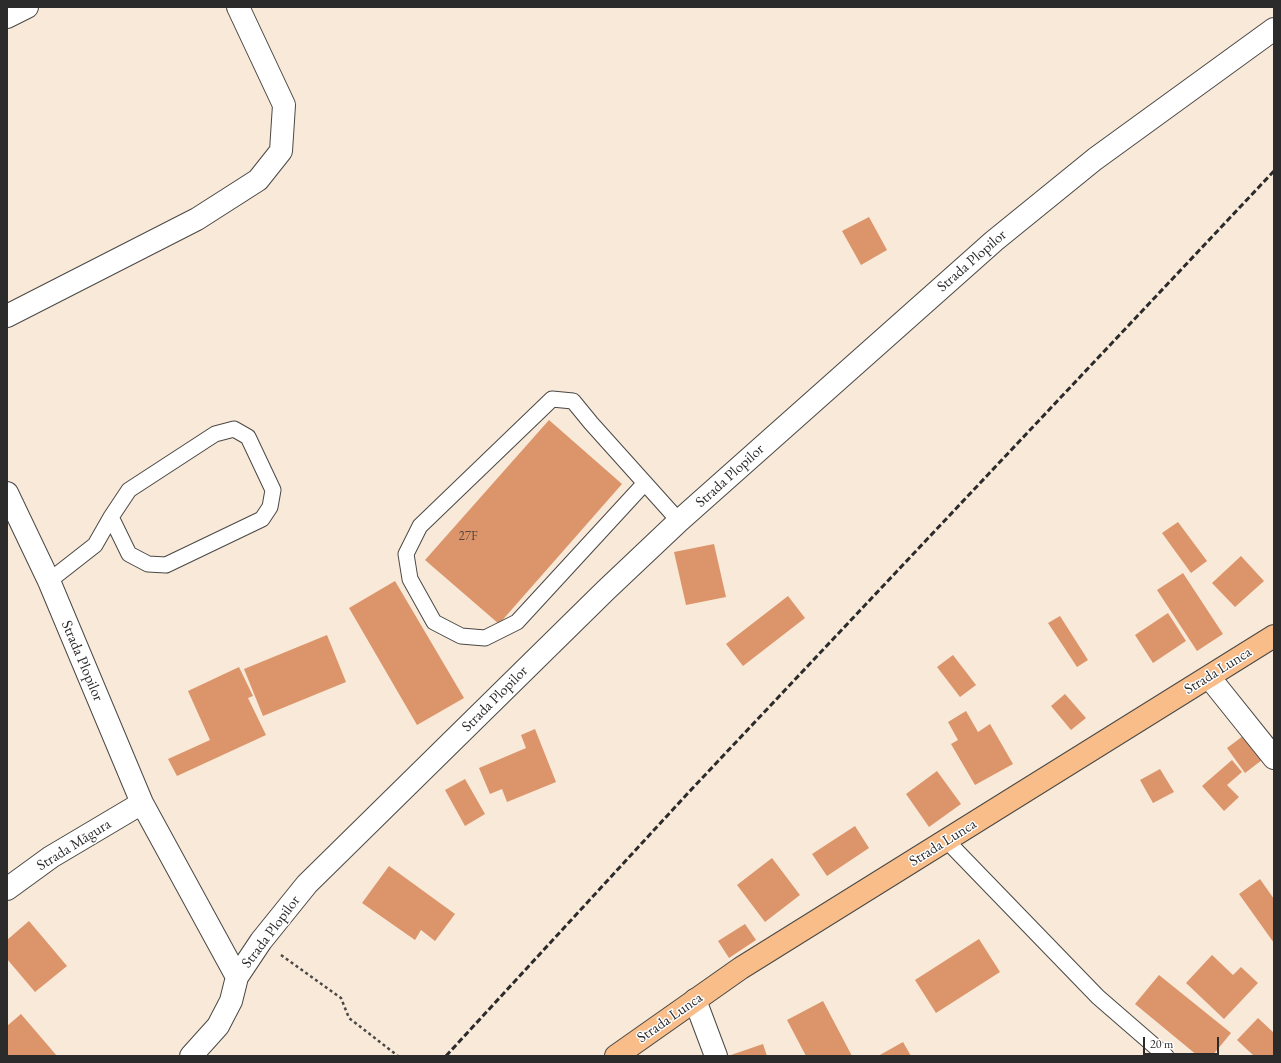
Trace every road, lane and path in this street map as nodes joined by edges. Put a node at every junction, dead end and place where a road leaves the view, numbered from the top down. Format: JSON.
{"nodes":[{"id":1,"x":27,"y":7,"type":"edge"},
{"id":2,"x":238,"y":7,"type":"edge"},
{"id":3,"x":7,"y":16,"type":"edge"},
{"id":4,"x":1274,"y":30,"type":"edge"},
{"id":5,"x":7,"y":316,"type":"edge"},
{"id":6,"x":644,"y":484,"type":"junction"},
{"id":7,"x":7,"y":493,"type":"edge"},
{"id":8,"x":111,"y":517,"type":"junction"},
{"id":9,"x":679,"y":521,"type":"junction"},
{"id":10,"x":49,"y":581,"type":"junction"},
{"id":11,"x":1274,"y":636,"type":"edge"},
{"id":12,"x":1209,"y":676,"type":"junction"},
{"id":13,"x":1274,"y":758,"type":"edge"},
{"id":14,"x":142,"y":803,"type":"junction"},
{"id":15,"x":946,"y":840,"type":"junction"},
{"id":16,"x":7,"y":889,"type":"edge"},
{"id":17,"x":261,"y":941,"type":"junction"},
{"id":18,"x":237,"y":977,"type":"junction"},
{"id":19,"x":695,"y":1000,"type":"junction"},
{"id":20,"x":191,"y":1056,"type":"edge"},
{"id":21,"x":398,"y":1056,"type":"edge"},
{"id":22,"x":616,"y":1056,"type":"edge"},
{"id":23,"x":716,"y":1056,"type":"edge"},
{"id":24,"x":1166,"y":1056,"type":"edge"}],
"edges":[{"from":1,"to":3,"type":"street"},
{"from":2,"to":5,"type":"street"},
{"from":4,"to":9,"type":"street","name":"Strada Plopilor"},
{"from":6,"to":6,"type":"lane"},
{"from":6,"to":9,"type":"lane"},
{"from":7,"to":10,"type":"street","name":"Strada Plopilor"},
{"from":8,"to":8,"type":"lane"},
{"from":8,"to":10,"type":"lane"},
{"from":9,"to":17,"type":"street","name":"Strada Plopilor"},
{"from":10,"to":14,"type":"street","name":"Strada Plopilor"},
{"from":11,"to":12,"type":"main road","name":"Strada Lunca"},
{"from":12,"to":13,"type":"street"},
{"from":12,"to":15,"type":"main road","name":"Strada Lunca"},
{"from":14,"to":16,"type":"street","name":"Strada Măgura"},
{"from":14,"to":18,"type":"street","name":"Strada Plopilor"},
{"from":15,"to":19,"type":"main road","name":"Strada Lunca"},
{"from":15,"to":24,"type":"lane"},
{"from":17,"to":18,"type":"street","name":"Strada Plopilor"},
{"from":17,"to":21,"type":"path"},
{"from":18,"to":20,"type":"street","name":"Strada Plopilor"},
{"from":19,"to":22,"type":"main road","name":"Strada Lunca"},
{"from":19,"to":23,"type":"street"}]}
